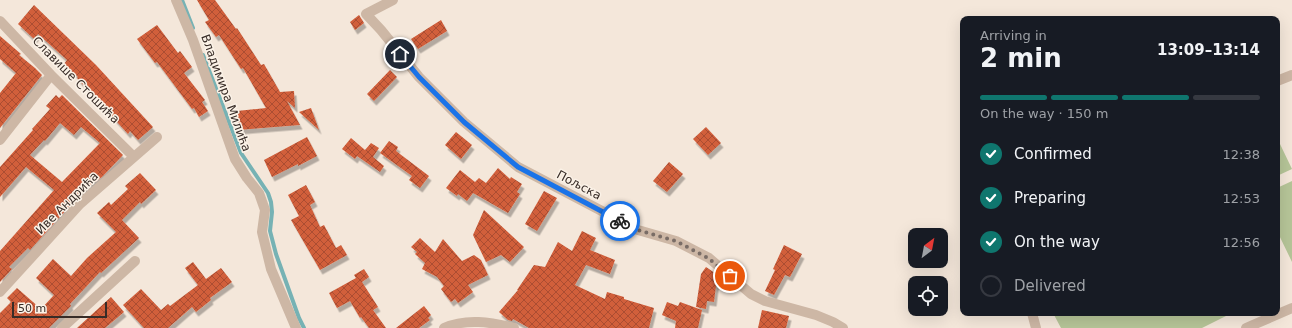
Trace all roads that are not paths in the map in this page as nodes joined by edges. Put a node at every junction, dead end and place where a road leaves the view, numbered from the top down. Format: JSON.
{"nodes":[{"id":1,"x":176,"y":0,"type":"edge"},
{"id":2,"x":393,"y":0,"type":"edge"},
{"id":3,"x":0,"y":21,"type":"edge"},
{"id":4,"x":52,"y":75,"type":"junction"},
{"id":5,"x":1292,"y":75,"type":"edge"},
{"id":6,"x":1280,"y":80,"type":"edge"},
{"id":7,"x":157,"y":137,"type":"dead end"},
{"id":8,"x":0,"y":140,"type":"edge"},
{"id":9,"x":134,"y":157,"type":"junction"},
{"id":10,"x":135,"y":261,"type":"dead end"},
{"id":11,"x":0,"y":292,"type":"edge"},
{"id":12,"x":1292,"y":308,"type":"edge"},
{"id":13,"x":1280,"y":313,"type":"edge"},
{"id":14,"x":1033,"y":316,"type":"edge"},
{"id":15,"x":1274,"y":316,"type":"edge"},
{"id":16,"x":62,"y":328,"type":"edge"},
{"id":17,"x":296,"y":328,"type":"edge"},
{"id":18,"x":444,"y":328,"type":"edge"},
{"id":19,"x":514,"y":328,"type":"edge"},
{"id":20,"x":843,"y":328,"type":"edge"},
{"id":21,"x":1036,"y":328,"type":"edge"},
{"id":22,"x":1246,"y":328,"type":"edge"}],
"edges":[{"from":1,"to":17,"type":"street","name":"Владимира Милића"},
{"from":2,"to":20,"type":"street","name":"Пољска"},
{"from":3,"to":4,"type":"street","name":"Славише Стошића"},
{"from":4,"to":8,"type":"street"},
{"from":4,"to":9,"type":"street","name":"Славише Стошића"},
{"from":5,"to":6,"type":"street"},
{"from":7,"to":9,"type":"street","name":"Иве Андрића"},
{"from":9,"to":11,"type":"street","name":"Иве Андрића"},
{"from":10,"to":16,"type":"street"},
{"from":12,"to":13,"type":"street"},
{"from":14,"to":21,"type":"street"},
{"from":15,"to":22,"type":"street"},
{"from":18,"to":19,"type":"street"}]}
